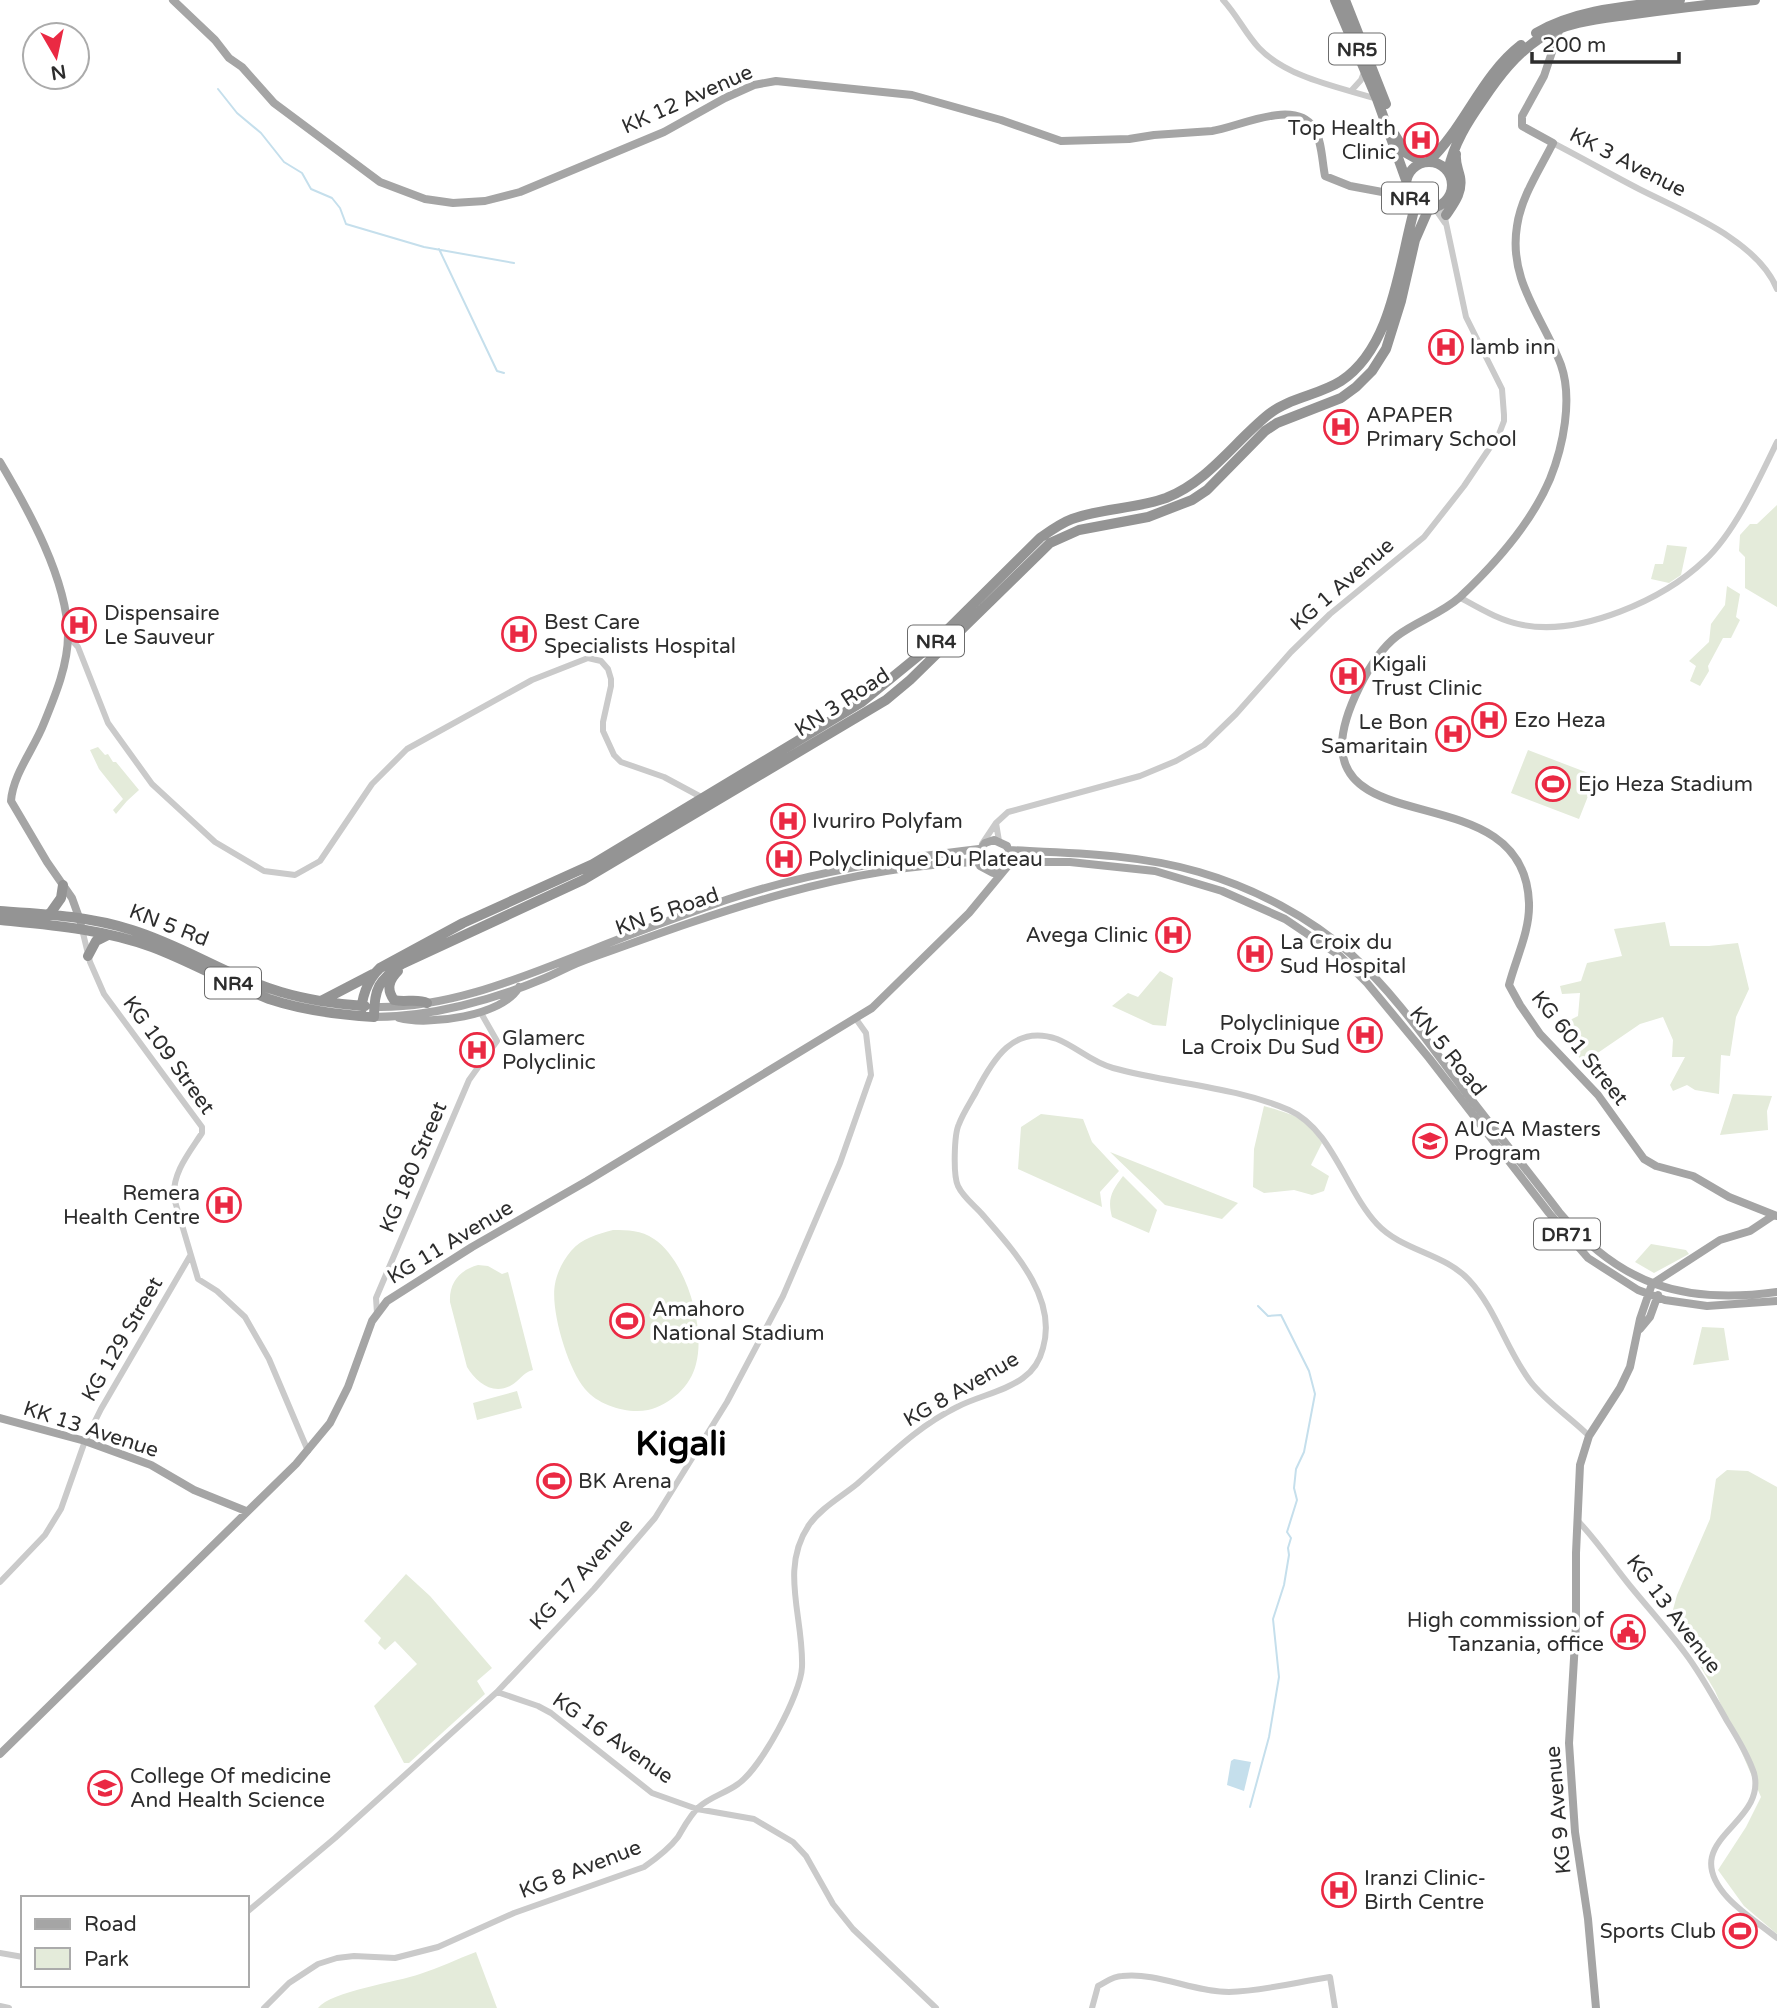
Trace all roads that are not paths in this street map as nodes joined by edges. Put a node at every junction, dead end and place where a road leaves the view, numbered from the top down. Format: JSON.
{"nodes":[{"id":1,"x":173,"y":0,"type":"edge"},
{"id":2,"x":1223,"y":0,"type":"edge"},
{"id":3,"x":1335,"y":0,"type":"edge"},
{"id":4,"x":1345,"y":0,"type":"edge"},
{"id":5,"x":1680,"y":0,"type":"edge"},
{"id":6,"x":1755,"y":0,"type":"edge"},
{"id":7,"x":1559,"y":24,"type":"junction"},
{"id":8,"x":1548,"y":34,"type":"junction"},
{"id":9,"x":1554,"y":49,"type":"junction"},
{"id":10,"x":1365,"y":70,"type":"junction"},
{"id":11,"x":1352,"y":91,"type":"junction"},
{"id":12,"x":1377,"y":99,"type":"junction"},
{"id":13,"x":1458,"y":134,"type":"junction"},
{"id":14,"x":1553,"y":143,"type":"junction"},
{"id":15,"x":1425,"y":162,"type":"junction"},
{"id":16,"x":1448,"y":171,"type":"junction"},
{"id":17,"x":1406,"y":180,"type":"junction"},
{"id":18,"x":1413,"y":200,"type":"junction"},
{"id":19,"x":1435,"y":206,"type":"junction"},
{"id":20,"x":1447,"y":215,"type":"junction"},
{"id":21,"x":1449,"y":231,"type":"junction"},
{"id":22,"x":1411,"y":239,"type":"junction"},
{"id":23,"x":1777,"y":289,"type":"edge"},
{"id":24,"x":1777,"y":442,"type":"edge"},
{"id":25,"x":0,"y":462,"type":"edge"},
{"id":26,"x":1459,"y":597,"type":"junction"},
{"id":27,"x":68,"y":636,"type":"junction"},
{"id":28,"x":876,"y":692,"type":"junction"},
{"id":29,"x":886,"y":700,"type":"junction"},
{"id":30,"x":703,"y":798,"type":"junction"},
{"id":31,"x":996,"y":823,"type":"junction"},
{"id":32,"x":999,"y":841,"type":"junction"},
{"id":33,"x":980,"y":848,"type":"junction"},
{"id":34,"x":1009,"y":850,"type":"junction"},
{"id":35,"x":1010,"y":862,"type":"junction"},
{"id":36,"x":981,"y":866,"type":"junction"},
{"id":37,"x":1002,"y":871,"type":"junction"},
{"id":38,"x":567,"y":883,"type":"junction"},
{"id":39,"x":62,"y":886,"type":"junction"},
{"id":40,"x":988,"y":892,"type":"junction"},
{"id":41,"x":0,"y":911,"type":"edge"},
{"id":42,"x":49,"y":915,"type":"junction"},
{"id":43,"x":79,"y":917,"type":"junction"},
{"id":44,"x":0,"y":920,"type":"edge"},
{"id":45,"x":82,"y":929,"type":"junction"},
{"id":46,"x":108,"y":934,"type":"junction"},
{"id":47,"x":88,"y":957,"type":"junction"},
{"id":48,"x":402,"y":964,"type":"junction"},
{"id":49,"x":1360,"y":969,"type":"junction"},
{"id":50,"x":373,"y":974,"type":"junction"},
{"id":51,"x":519,"y":988,"type":"junction"},
{"id":52,"x":321,"y":1001,"type":"junction"},
{"id":53,"x":426,"y":1003,"type":"junction"},
{"id":54,"x":361,"y":1011,"type":"junction"},
{"id":55,"x":374,"y":1012,"type":"junction"},
{"id":56,"x":481,"y":1013,"type":"junction"},
{"id":57,"x":393,"y":1017,"type":"junction"},
{"id":58,"x":856,"y":1019,"type":"junction"},
{"id":59,"x":1775,"y":1216,"type":"edge"},
{"id":60,"x":190,"y":1256,"type":"junction"},
{"id":61,"x":1658,"y":1284,"type":"junction"},
{"id":62,"x":1777,"y":1292,"type":"edge"},
{"id":63,"x":1647,"y":1294,"type":"junction"},
{"id":64,"x":1657,"y":1298,"type":"junction"},
{"id":65,"x":1777,"y":1301,"type":"edge"},
{"id":66,"x":377,"y":1312,"type":"junction"},
{"id":67,"x":1640,"y":1329,"type":"junction"},
{"id":68,"x":0,"y":1418,"type":"edge"},
{"id":69,"x":1589,"y":1436,"type":"junction"},
{"id":70,"x":85,"y":1441,"type":"junction"},
{"id":71,"x":308,"y":1451,"type":"junction"},
{"id":72,"x":246,"y":1511,"type":"junction"},
{"id":73,"x":1578,"y":1521,"type":"junction"},
{"id":74,"x":0,"y":1582,"type":"edge"},
{"id":75,"x":506,"y":1683,"type":"junction"},
{"id":76,"x":497,"y":1692,"type":"junction"},
{"id":77,"x":519,"y":1699,"type":"junction"},
{"id":78,"x":0,"y":1754,"type":"edge"},
{"id":79,"x":697,"y":1808,"type":"junction"},
{"id":80,"x":248,"y":1911,"type":"edge"},
{"id":81,"x":1777,"y":1938,"type":"edge"},
{"id":82,"x":0,"y":1953,"type":"edge"},
{"id":83,"x":21,"y":1957,"type":"edge"},
{"id":84,"x":0,"y":2006,"type":"edge"},
{"id":85,"x":9,"y":2008,"type":"edge"},
{"id":86,"x":264,"y":2008,"type":"edge"},
{"id":87,"x":936,"y":2008,"type":"edge"},
{"id":88,"x":1092,"y":2008,"type":"edge"},
{"id":89,"x":1335,"y":2008,"type":"edge"},
{"id":90,"x":1596,"y":2008,"type":"edge"}],
"edges":[{"from":1,"to":18,"type":"main road","name":"KK 12 Avenue"},
{"from":2,"to":11,"type":"street"},
{"from":3,"to":10,"type":"highway","number":"NR5"},
{"from":4,"to":15,"type":"highway","number":"NR5"},
{"from":5,"to":7,"type":"highway"},
{"from":6,"to":7,"type":"highway"},
{"from":7,"to":8,"type":"highway"},
{"from":7,"to":9,"type":"main road","name":"KK 3 Avenue"},
{"from":7,"to":13,"type":"highway"},
{"from":8,"to":9,"type":"main road"},
{"from":8,"to":13,"type":"highway"},
{"from":9,"to":14,"type":"main road","name":"KK 3 Avenue"},
{"from":10,"to":11,"type":"street"},
{"from":10,"to":12,"type":"highway","number":"NR5"},
{"from":11,"to":12,"type":"street"},
{"from":12,"to":17,"type":"highway","number":"NR5"},
{"from":13,"to":15,"type":"highway"},
{"from":13,"to":16,"type":"highway"},
{"from":13,"to":20,"type":"highway"},
{"from":14,"to":23,"type":"street","name":"KK 3 Avenue"},
{"from":14,"to":26,"type":"main road","name":"KG 601 Street"},
{"from":15,"to":16,"type":"highway","number":"NR4"},
{"from":15,"to":17,"type":"highway","number":"NR4"},
{"from":16,"to":19,"type":"highway","number":"NR4"},
{"from":17,"to":18,"type":"highway","number":"NR4"},
{"from":18,"to":19,"type":"highway","number":"NR4"},
{"from":18,"to":22,"type":"highway","number":"NR4"},
{"from":19,"to":20,"type":"street","name":"KG 1 Avenue"},
{"from":19,"to":21,"type":"street","name":"KG 1 Avenue"},
{"from":19,"to":22,"type":"highway","number":"NR4"},
{"from":20,"to":21,"type":"street","name":"KG 1 Avenue"},
{"from":21,"to":31,"type":"street","name":"KG 1 Avenue"},
{"from":22,"to":28,"type":"highway","name":"KN 3 Road","number":"NR4"},
{"from":22,"to":29,"type":"highway","name":"KN 3 Road","number":"NR4"},
{"from":24,"to":26,"type":"street"},
{"from":25,"to":27,"type":"main road"},
{"from":26,"to":59,"type":"main road","name":"KG 601 Street"},
{"from":27,"to":30,"type":"street"},
{"from":27,"to":39,"type":"main road"},
{"from":28,"to":29,"type":"highway"},
{"from":28,"to":30,"type":"highway","name":"KN 3 Road","number":"NR4"},
{"from":29,"to":38,"type":"highway","name":"KN 3 Road","number":"NR4"},
{"from":30,"to":38,"type":"highway","name":"KN 3 Road","number":"NR4"},
{"from":31,"to":32,"type":"street"},
{"from":31,"to":33,"type":"street","name":"KG 1 Avenue"},
{"from":32,"to":33,"type":"main road"},
{"from":32,"to":34,"type":"main road"},
{"from":33,"to":36,"type":"main road"},
{"from":33,"to":53,"type":"main road","name":"KN 5 Road"},
{"from":34,"to":35,"type":"main road"},
{"from":34,"to":49,"type":"main road","name":"KN 5 Road","number":"DR71"},
{"from":35,"to":37,"type":"main road"},
{"from":35,"to":49,"type":"main road","name":"KN 5 Road","number":"DR71"},
{"from":36,"to":37,"type":"main road"},
{"from":36,"to":40,"type":"main road"},
{"from":36,"to":51,"type":"main road","name":"KN 5 Road"},
{"from":37,"to":40,"type":"main road","name":"KG 11 Avenue"},
{"from":38,"to":48,"type":"highway","name":"KN 3 Road","number":"NR4"},
{"from":38,"to":50,"type":"highway","name":"KN 3 Road","number":"NR4"},
{"from":39,"to":42,"type":"highway"},
{"from":39,"to":43,"type":"main road"},
{"from":40,"to":58,"type":"main road","name":"KG 11 Avenue"},
{"from":41,"to":42,"type":"highway","number":"NR4"},
{"from":42,"to":43,"type":"highway","number":"NR4"},
{"from":43,"to":45,"type":"main road"},
{"from":43,"to":52,"type":"highway","name":"KN 5 Rd","number":"NR4"},
{"from":44,"to":45,"type":"highway","number":"NR4"},
{"from":45,"to":46,"type":"highway","name":"KN 5 Rd","number":"NR4"},
{"from":45,"to":47,"type":"street","name":"KG 109 Street"},
{"from":46,"to":47,"type":"highway"},
{"from":46,"to":54,"type":"highway","number":"NR4"},
{"from":47,"to":60,"type":"street","name":"KG 109 Street"},
{"from":48,"to":53,"type":"highway"},
{"from":48,"to":55,"type":"highway","name":"KN 3 Road","number":"NR4"},
{"from":49,"to":61,"type":"main road","name":"KN 5 Road","number":"DR71"},
{"from":49,"to":63,"type":"main road","name":"KN 5 Road","number":"DR71"},
{"from":50,"to":52,"type":"highway","name":"KN 3 Road"},
{"from":50,"to":54,"type":"highway"},
{"from":51,"to":56,"type":"main road"},
{"from":51,"to":57,"type":"main road","name":"KN 5 Road"},
{"from":52,"to":54,"type":"highway","number":"NR4"},
{"from":53,"to":55,"type":"main road"},
{"from":54,"to":55,"type":"highway","number":"NR4"},
{"from":55,"to":57,"type":"main road","name":"KN 5 Road"},
{"from":56,"to":57,"type":"main road"},
{"from":56,"to":66,"type":"street","name":"KG 180 Street"},
{"from":58,"to":66,"type":"main road","name":"KG 11 Avenue"},
{"from":58,"to":75,"type":"street","name":"KG 17 Avenue"},
{"from":59,"to":61,"type":"main road"},
{"from":60,"to":70,"type":"street","name":"KG 129 Street"},
{"from":60,"to":71,"type":"street","name":"KG 109 Street"},
{"from":61,"to":62,"type":"main road","name":"KN 5 Road","number":"DR71"},
{"from":61,"to":63,"type":"main road","name":"KG 9 Avenue"},
{"from":61,"to":64,"type":"main road","name":"KG 9 Avenue"},
{"from":63,"to":64,"type":"main road","name":"KN 5 Road","number":"DR71"},
{"from":63,"to":67,"type":"main road","name":"KG 9 Avenue"},
{"from":64,"to":65,"type":"main road","name":"KN 5 Road","number":"DR71"},
{"from":64,"to":67,"type":"main road","name":"KG 9 Avenue"},
{"from":66,"to":71,"type":"main road","name":"KG 11 Avenue"},
{"from":67,"to":69,"type":"main road","name":"KG 9 Avenue"},
{"from":68,"to":70,"type":"main road","name":"KK 13 Avenue"},
{"from":69,"to":73,"type":"main road","name":"KG 9 Avenue"},
{"from":69,"to":79,"type":"street","name":"KG 8 Avenue"},
{"from":70,"to":72,"type":"main road","name":"KK 13 Avenue"},
{"from":70,"to":74,"type":"street","name":"KG 129 Street"},
{"from":71,"to":72,"type":"main road","name":"KG 11 Avenue"},
{"from":72,"to":78,"type":"main road","name":"KG 11 Avenue"},
{"from":73,"to":81,"type":"street","name":"KG 13 Avenue"},
{"from":73,"to":90,"type":"main road","name":"KG 9 Avenue"},
{"from":75,"to":76,"type":"street","name":"KG 17 Avenue"},
{"from":75,"to":77,"type":"street","name":"KG 16 Avenue"},
{"from":76,"to":77,"type":"street","name":"KG 16 Avenue"},
{"from":76,"to":80,"type":"street","name":"KG 17 Avenue"},
{"from":77,"to":79,"type":"street","name":"KG 16 Avenue"},
{"from":79,"to":86,"type":"street","name":"KG 8 Avenue"},
{"from":79,"to":87,"type":"street","name":"KG 16 Avenue"},
{"from":82,"to":83,"type":"street"},
{"from":84,"to":85,"type":"street"},
{"from":88,"to":89,"type":"street"}]}
